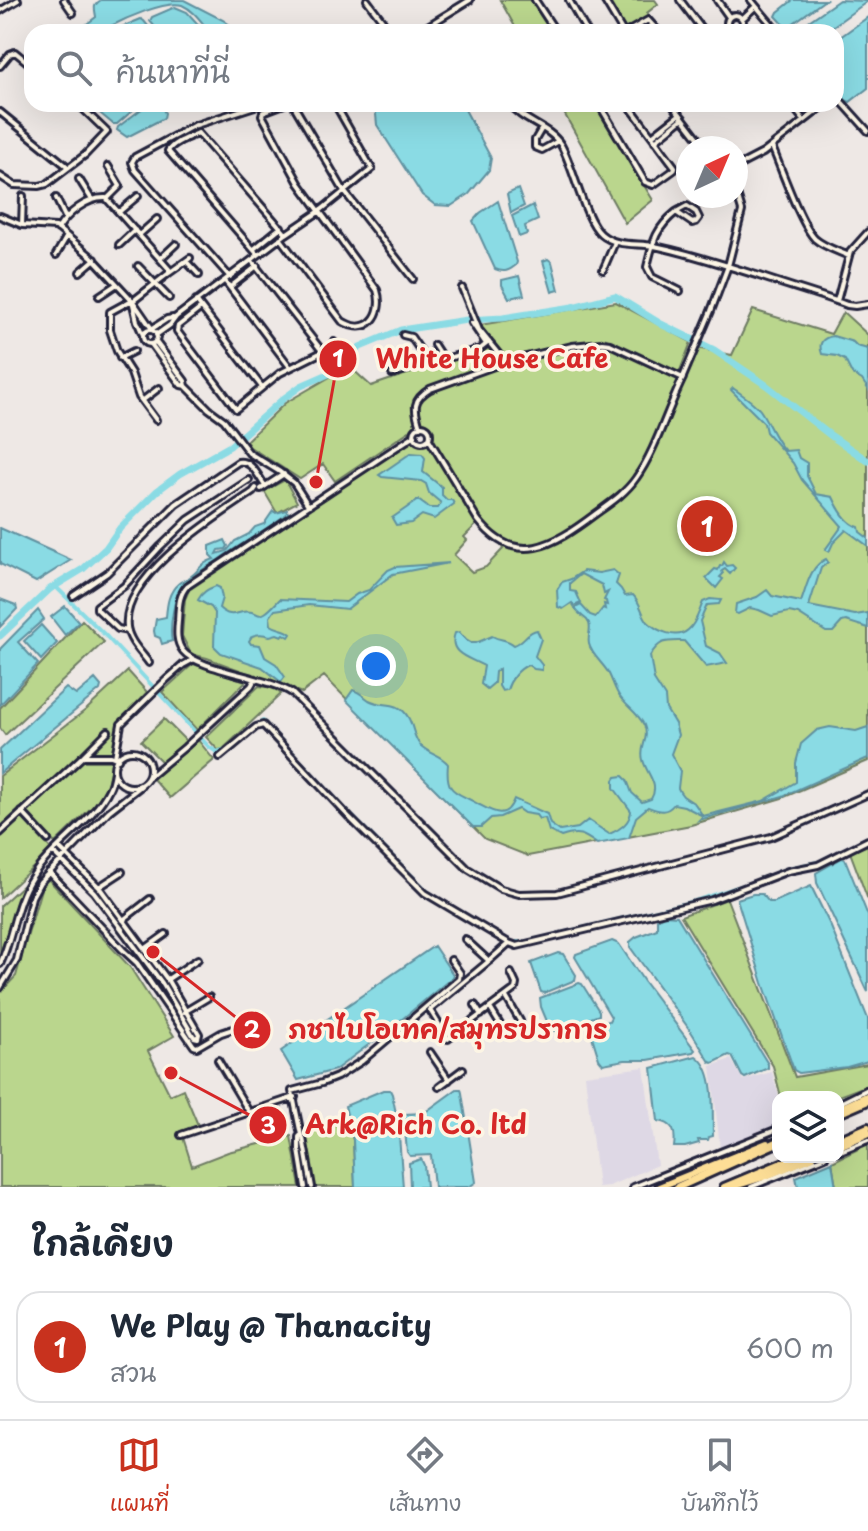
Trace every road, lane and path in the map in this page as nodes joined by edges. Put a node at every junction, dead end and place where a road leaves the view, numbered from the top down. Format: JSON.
{"nodes":[{"id":1,"x":18,"y":0,"type":"edge"},
{"id":2,"x":64,"y":0,"type":"edge"},
{"id":3,"x":367,"y":0,"type":"edge"},
{"id":4,"x":470,"y":0,"type":"edge"},
{"id":5,"x":535,"y":0,"type":"edge"},
{"id":6,"x":569,"y":0,"type":"edge"},
{"id":7,"x":604,"y":0,"type":"edge"},
{"id":8,"x":680,"y":0,"type":"edge"},
{"id":9,"x":717,"y":0,"type":"edge"},
{"id":10,"x":751,"y":0,"type":"edge"},
{"id":11,"x":756,"y":6,"type":"junction"},
{"id":12,"x":0,"y":11,"type":"edge"},
{"id":13,"x":73,"y":13,"type":"dead end"},
{"id":14,"x":729,"y":17,"type":"junction"},
{"id":15,"x":742,"y":19,"type":"junction"},
{"id":16,"x":385,"y":24,"type":"edge"},
{"id":17,"x":431,"y":24,"type":"edge"},
{"id":18,"x":551,"y":24,"type":"edge"},
{"id":19,"x":582,"y":24,"type":"edge"},
{"id":20,"x":620,"y":24,"type":"edge"},
{"id":21,"x":698,"y":24,"type":"edge"},
{"id":22,"x":727,"y":24,"type":"edge"},
{"id":23,"x":742,"y":24,"type":"edge"},
{"id":24,"x":771,"y":24,"type":"edge"},
{"id":25,"x":24,"y":59,"type":"edge"},
{"id":26,"x":0,"y":66,"type":"edge"},
{"id":27,"x":844,"y":104,"type":"edge"},
{"id":28,"x":0,"y":112,"type":"edge"},
{"id":29,"x":87,"y":112,"type":"edge"},
{"id":30,"x":236,"y":112,"type":"edge"},
{"id":31,"x":263,"y":112,"type":"edge"},
{"id":32,"x":298,"y":112,"type":"edge"},
{"id":33,"x":340,"y":112,"type":"edge"},
{"id":34,"x":517,"y":112,"type":"edge"},
{"id":35,"x":604,"y":112,"type":"edge"},
{"id":36,"x":634,"y":112,"type":"edge"},
{"id":37,"x":679,"y":112,"type":"edge"},
{"id":38,"x":797,"y":112,"type":"edge"},
{"id":39,"x":816,"y":112,"type":"edge"},
{"id":40,"x":682,"y":116,"type":"junction"},
{"id":41,"x":802,"y":118,"type":"dead end"},
{"id":42,"x":193,"y":126,"type":"junction"},
{"id":43,"x":542,"y":128,"type":"junction"},
{"id":44,"x":868,"y":131,"type":"edge"},
{"id":45,"x":198,"y":133,"type":"junction"},
{"id":46,"x":697,"y":136,"type":"edge"},
{"id":47,"x":653,"y":138,"type":"junction"},
{"id":48,"x":558,"y":141,"type":"junction"},
{"id":49,"x":772,"y":147,"type":"junction"},
{"id":50,"x":748,"y":161,"type":"edge"},
{"id":51,"x":108,"y":166,"type":"dead end"},
{"id":52,"x":68,"y":167,"type":"junction"},
{"id":53,"x":0,"y":176,"type":"edge"},
{"id":54,"x":79,"y":179,"type":"dead end"},
{"id":55,"x":344,"y":191,"type":"junction"},
{"id":56,"x":23,"y":196,"type":"dead end"},
{"id":57,"x":138,"y":196,"type":"dead end"},
{"id":58,"x":56,"y":198,"type":"dead end"},
{"id":59,"x":107,"y":199,"type":"junction"},
{"id":60,"x":92,"y":200,"type":"junction"},
{"id":61,"x":741,"y":208,"type":"edge"},
{"id":62,"x":320,"y":211,"type":"junction"},
{"id":63,"x":119,"y":212,"type":"junction"},
{"id":64,"x":676,"y":212,"type":"junction"},
{"id":65,"x":0,"y":216,"type":"edge"},
{"id":66,"x":65,"y":217,"type":"junction"},
{"id":67,"x":157,"y":219,"type":"dead end"},
{"id":68,"x":22,"y":225,"type":"junction"},
{"id":69,"x":281,"y":227,"type":"junction"},
{"id":70,"x":58,"y":229,"type":"junction"},
{"id":71,"x":868,"y":232,"type":"edge"},
{"id":72,"x":137,"y":233,"type":"junction"},
{"id":73,"x":286,"y":234,"type":"junction"},
{"id":74,"x":67,"y":236,"type":"junction"},
{"id":75,"x":280,"y":238,"type":"junction"},
{"id":76,"x":615,"y":242,"type":"junction"},
{"id":77,"x":176,"y":244,"type":"dead end"},
{"id":78,"x":119,"y":245,"type":"dead end"},
{"id":79,"x":652,"y":246,"type":"junction"},
{"id":80,"x":254,"y":249,"type":"junction"},
{"id":81,"x":56,"y":255,"type":"dead end"},
{"id":82,"x":258,"y":255,"type":"junction"},
{"id":83,"x":849,"y":256,"type":"junction"},
{"id":84,"x":95,"y":259,"type":"junction"},
{"id":85,"x":160,"y":259,"type":"junction"},
{"id":86,"x":252,"y":260,"type":"junction"},
{"id":87,"x":138,"y":266,"type":"dead end"},
{"id":88,"x":257,"y":266,"type":"junction"},
{"id":89,"x":728,"y":266,"type":"junction"},
{"id":90,"x":603,"y":270,"type":"dead end"},
{"id":91,"x":80,"y":272,"type":"dead end"},
{"id":92,"x":169,"y":273,"type":"junction"},
{"id":93,"x":199,"y":275,"type":"dead end"},
{"id":94,"x":228,"y":279,"type":"junction"},
{"id":95,"x":413,"y":279,"type":"dead end"},
{"id":96,"x":156,"y":283,"type":"junction"},
{"id":97,"x":117,"y":284,"type":"junction"},
{"id":98,"x":230,"y":287,"type":"junction"},
{"id":99,"x":462,"y":288,"type":"dead end"},
{"id":100,"x":680,"y":291,"type":"dead end"},
{"id":101,"x":99,"y":296,"type":"dead end"},
{"id":102,"x":169,"y":298,"type":"dead end"},
{"id":103,"x":132,"y":300,"type":"junction"},
{"id":104,"x":196,"y":301,"type":"junction"},
{"id":105,"x":837,"y":301,"type":"junction"},
{"id":106,"x":868,"y":304,"type":"edge"},
{"id":107,"x":201,"y":308,"type":"junction"},
{"id":108,"x":176,"y":317,"type":"junction"},
{"id":109,"x":151,"y":330,"type":"junction"},
{"id":110,"x":143,"y":335,"type":"junction"},
{"id":111,"x":403,"y":335,"type":"dead end"},
{"id":112,"x":154,"y":340,"type":"junction"},
{"id":113,"x":334,"y":342,"type":"dead end"},
{"id":114,"x":488,"y":343,"type":"junction"},
{"id":115,"x":434,"y":345,"type":"dead end"},
{"id":116,"x":134,"y":351,"type":"dead end"},
{"id":117,"x":322,"y":351,"type":"junction"},
{"id":118,"x":120,"y":358,"type":"junction"},
{"id":119,"x":443,"y":359,"type":"junction"},
{"id":120,"x":505,"y":362,"type":"junction"},
{"id":121,"x":429,"y":363,"type":"junction"},
{"id":122,"x":290,"y":367,"type":"junction"},
{"id":123,"x":392,"y":374,"type":"dead end"},
{"id":124,"x":683,"y":378,"type":"junction"},
{"id":125,"x":262,"y":387,"type":"junction"},
{"id":126,"x":159,"y":388,"type":"dead end"},
{"id":127,"x":142,"y":401,"type":"junction"},
{"id":128,"x":156,"y":420,"type":"dead end"},
{"id":129,"x":420,"y":427,"type":"junction"},
{"id":130,"x":415,"y":435,"type":"junction"},
{"id":131,"x":429,"y":439,"type":"junction"},
{"id":132,"x":284,"y":474,"type":"junction"},
{"id":133,"x":249,"y":480,"type":"dead end"},
{"id":134,"x":259,"y":489,"type":"junction"},
{"id":135,"x":308,"y":505,"type":"junction"},
{"id":136,"x":73,"y":596,"type":"dead end"},
{"id":137,"x":128,"y":631,"type":"junction"},
{"id":138,"x":184,"y":653,"type":"junction"},
{"id":139,"x":194,"y":659,"type":"junction"},
{"id":140,"x":149,"y":663,"type":"dead end"},
{"id":141,"x":183,"y":665,"type":"junction"},
{"id":142,"x":255,"y":679,"type":"junction"},
{"id":143,"x":108,"y":731,"type":"dead end"},
{"id":144,"x":83,"y":756,"type":"junction"},
{"id":145,"x":220,"y":757,"type":"dead end"},
{"id":146,"x":117,"y":758,"type":"junction"},
{"id":147,"x":114,"y":772,"type":"junction"},
{"id":148,"x":149,"y":777,"type":"junction"},
{"id":149,"x":141,"y":786,"type":"junction"},
{"id":150,"x":868,"y":794,"type":"edge"},
{"id":151,"x":22,"y":812,"type":"junction"},
{"id":152,"x":0,"y":833,"type":"edge"},
{"id":153,"x":48,"y":840,"type":"dead end"},
{"id":154,"x":868,"y":840,"type":"edge"},
{"id":155,"x":56,"y":849,"type":"junction"},
{"id":156,"x":64,"y":858,"type":"junction"},
{"id":157,"x":49,"y":872,"type":"junction"},
{"id":158,"x":122,"y":872,"type":"dead end"},
{"id":159,"x":97,"y":890,"type":"junction"},
{"id":160,"x":150,"y":899,"type":"dead end"},
{"id":161,"x":120,"y":922,"type":"junction"},
{"id":162,"x":166,"y":934,"type":"dead end"},
{"id":163,"x":465,"y":939,"type":"dead end"},
{"id":164,"x":509,"y":944,"type":"junction"},
{"id":165,"x":142,"y":951,"type":"junction"},
{"id":166,"x":198,"y":959,"type":"dead end"},
{"id":167,"x":451,"y":960,"type":"dead end"},
{"id":168,"x":489,"y":961,"type":"junction"},
{"id":169,"x":0,"y":964,"type":"edge"},
{"id":170,"x":511,"y":973,"type":"dead end"},
{"id":171,"x":165,"y":981,"type":"junction"},
{"id":172,"x":0,"y":988,"type":"edge"},
{"id":173,"x":209,"y":997,"type":"dead end"},
{"id":174,"x":506,"y":997,"type":"junction"},
{"id":175,"x":475,"y":1005,"type":"dead end"},
{"id":176,"x":490,"y":1008,"type":"junction"},
{"id":177,"x":183,"y":1012,"type":"junction"},
{"id":178,"x":481,"y":1015,"type":"junction"},
{"id":179,"x":520,"y":1021,"type":"dead end"},
{"id":180,"x":233,"y":1029,"type":"dead end"},
{"id":181,"x":504,"y":1031,"type":"dead end"},
{"id":182,"x":430,"y":1052,"type":"dead end"},
{"id":183,"x":218,"y":1060,"type":"dead end"},
{"id":184,"x":463,"y":1069,"type":"dead end"},
{"id":185,"x":449,"y":1080,"type":"junction"},
{"id":186,"x":439,"y":1087,"type":"dead end"},
{"id":187,"x":868,"y":1089,"type":"edge"},
{"id":188,"x":295,"y":1097,"type":"junction"},
{"id":189,"x":868,"y":1099,"type":"edge"},
{"id":190,"x":844,"y":1101,"type":"edge"},
{"id":191,"x":844,"y":1109,"type":"edge"},
{"id":192,"x":249,"y":1112,"type":"junction"},
{"id":193,"x":868,"y":1130,"type":"edge"},
{"id":194,"x":772,"y":1131,"type":"edge"},
{"id":195,"x":181,"y":1135,"type":"dead end"},
{"id":196,"x":301,"y":1135,"type":"junction"},
{"id":197,"x":844,"y":1138,"type":"edge"},
{"id":198,"x":868,"y":1140,"type":"edge"},
{"id":199,"x":772,"y":1142,"type":"edge"},
{"id":200,"x":772,"y":1143,"type":"edge"},
{"id":201,"x":844,"y":1145,"type":"edge"},
{"id":202,"x":844,"y":1147,"type":"edge"},
{"id":203,"x":782,"y":1163,"type":"edge"},
{"id":204,"x":797,"y":1163,"type":"edge"},
{"id":205,"x":810,"y":1163,"type":"edge"},
{"id":206,"x":305,"y":1187,"type":"edge"},
{"id":207,"x":312,"y":1187,"type":"edge"},
{"id":208,"x":633,"y":1187,"type":"edge"},
{"id":209,"x":659,"y":1187,"type":"edge"},
{"id":210,"x":678,"y":1187,"type":"edge"},
{"id":211,"x":727,"y":1187,"type":"edge"},
{"id":212,"x":751,"y":1187,"type":"edge"}],
"edges":[{"from":1,"to":12,"type":"street"},
{"from":2,"to":13,"type":"street"},
{"from":3,"to":16,"type":"street"},
{"from":4,"to":17,"type":"street"},
{"from":5,"to":18,"type":"street"},
{"from":6,"to":19,"type":"street"},
{"from":7,"to":20,"type":"street"},
{"from":8,"to":21,"type":"street"},
{"from":9,"to":14,"type":"street"},
{"from":10,"to":11,"type":"street"},
{"from":11,"to":15,"type":"street"},
{"from":11,"to":24,"type":"street"},
{"from":14,"to":15,"type":"street"},
{"from":14,"to":22,"type":"street"},
{"from":15,"to":23,"type":"street"},
{"from":25,"to":26,"type":"street"},
{"from":27,"to":44,"type":"street"},
{"from":28,"to":52,"type":"street"},
{"from":29,"to":52,"type":"street"},
{"from":30,"to":42,"type":"street"},
{"from":31,"to":62,"type":"street"},
{"from":32,"to":55,"type":"street"},
{"from":33,"to":55,"type":"street"},
{"from":34,"to":43,"type":"street"},
{"from":35,"to":47,"type":"street"},
{"from":36,"to":47,"type":"street"},
{"from":37,"to":40,"type":"street"},
{"from":38,"to":41,"type":"street"},
{"from":39,"to":49,"type":"street"},
{"from":40,"to":46,"type":"street"},
{"from":40,"to":47,"type":"street"},
{"from":42,"to":45,"type":"street"},
{"from":42,"to":94,"type":"street"},
{"from":43,"to":48,"type":"street"},
{"from":43,"to":48,"type":"street"},
{"from":45,"to":69,"type":"street"},
{"from":45,"to":80,"type":"street"},
{"from":48,"to":76,"type":"street"},
{"from":49,"to":50,"type":"street"},
{"from":49,"to":83,"type":"street"},
{"from":51,"to":59,"type":"street"},
{"from":52,"to":53,"type":"street"},
{"from":54,"to":60,"type":"street"},
{"from":55,"to":62,"type":"street"},
{"from":55,"to":95,"type":"street"},
{"from":56,"to":68,"type":"street"},
{"from":57,"to":63,"type":"street"},
{"from":58,"to":66,"type":"street"},
{"from":59,"to":60,"type":"street"},
{"from":59,"to":63,"type":"street"},
{"from":60,"to":66,"type":"street"},
{"from":61,"to":89,"type":"street"},
{"from":62,"to":73,"type":"street"},
{"from":62,"to":75,"type":"street"},
{"from":63,"to":72,"type":"street"},
{"from":64,"to":64,"type":"street"},
{"from":64,"to":79,"type":"street"},
{"from":65,"to":68,"type":"street"},
{"from":66,"to":70,"type":"street"},
{"from":67,"to":72,"type":"street"},
{"from":68,"to":70,"type":"street"},
{"from":69,"to":73,"type":"street"},
{"from":69,"to":80,"type":"street"},
{"from":70,"to":74,"type":"street"},
{"from":71,"to":83,"type":"street"},
{"from":72,"to":78,"type":"street"},
{"from":72,"to":85,"type":"street"},
{"from":73,"to":75,"type":"street"},
{"from":74,"to":81,"type":"street"},
{"from":74,"to":84,"type":"street"},
{"from":75,"to":82,"type":"street"},
{"from":76,"to":79,"type":"street"},
{"from":76,"to":90,"type":"street"},
{"from":77,"to":85,"type":"street"},
{"from":79,"to":89,"type":"street"},
{"from":79,"to":100,"type":"street"},
{"from":80,"to":82,"type":"street"},
{"from":82,"to":86,"type":"street"},
{"from":83,"to":105,"type":"street"},
{"from":84,"to":91,"type":"street"},
{"from":84,"to":97,"type":"street"},
{"from":85,"to":92,"type":"street"},
{"from":86,"to":88,"type":"street"},
{"from":86,"to":94,"type":"street"},
{"from":87,"to":96,"type":"street"},
{"from":88,"to":98,"type":"street"},
{"from":88,"to":117,"type":"street"},
{"from":89,"to":105,"type":"street"},
{"from":89,"to":124,"type":"street"},
{"from":92,"to":93,"type":"street"},
{"from":92,"to":96,"type":"street"},
{"from":94,"to":98,"type":"street"},
{"from":94,"to":104,"type":"street"},
{"from":96,"to":102,"type":"street"},
{"from":96,"to":103,"type":"street"},
{"from":97,"to":101,"type":"street"},
{"from":97,"to":103,"type":"street"},
{"from":98,"to":122,"type":"street"},
{"from":99,"to":114,"type":"street"},
{"from":103,"to":109,"type":"street"},
{"from":103,"to":110,"type":"street"},
{"from":103,"to":118,"type":"street"},
{"from":104,"to":107,"type":"street"},
{"from":104,"to":108,"type":"street"},
{"from":105,"to":106,"type":"street"},
{"from":107,"to":125,"type":"street"},
{"from":107,"to":125,"type":"street"},
{"from":108,"to":109,"type":"street"},
{"from":108,"to":112,"type":"street"},
{"from":109,"to":110,"type":"street"},
{"from":109,"to":112,"type":"street"},
{"from":110,"to":112,"type":"street"},
{"from":111,"to":121,"type":"street"},
{"from":112,"to":132,"type":"street"},
{"from":113,"to":117,"type":"street"},
{"from":114,"to":119,"type":"street"},
{"from":114,"to":120,"type":"street"},
{"from":115,"to":119,"type":"street"},
{"from":116,"to":118,"type":"street"},
{"from":117,"to":122,"type":"street"},
{"from":118,"to":127,"type":"street"},
{"from":119,"to":121,"type":"street"},
{"from":120,"to":124,"type":"street"},
{"from":120,"to":129,"type":"street"},
{"from":121,"to":123,"type":"street"},
{"from":122,"to":125,"type":"street"},
{"from":124,"to":131,"type":"street"},
{"from":126,"to":127,"type":"street"},
{"from":127,"to":128,"type":"street"},
{"from":129,"to":130,"type":"street"},
{"from":129,"to":131,"type":"street"},
{"from":130,"to":131,"type":"street"},
{"from":130,"to":135,"type":"street"},
{"from":132,"to":134,"type":"street"},
{"from":132,"to":135,"type":"street"},
{"from":133,"to":137,"type":"street"},
{"from":134,"to":136,"type":"street"},
{"from":134,"to":137,"type":"street"},
{"from":135,"to":138,"type":"street"},
{"from":137,"to":140,"type":"street"},
{"from":138,"to":139,"type":"street"},
{"from":138,"to":141,"type":"street"},
{"from":139,"to":141,"type":"street"},
{"from":139,"to":142,"type":"street"},
{"from":141,"to":146,"type":"street"},
{"from":142,"to":148,"type":"street"},
{"from":142,"to":150,"type":"street"},
{"from":143,"to":144,"type":"street"},
{"from":144,"to":146,"type":"street"},
{"from":144,"to":151,"type":"street"},
{"from":145,"to":164,"type":"street"},
{"from":146,"to":147,"type":"street"},
{"from":146,"to":148,"type":"street"},
{"from":147,"to":149,"type":"street"},
{"from":147,"to":155,"type":"street"},
{"from":148,"to":149,"type":"street"},
{"from":149,"to":156,"type":"street"},
{"from":151,"to":152,"type":"street"},
{"from":151,"to":153,"type":"street"},
{"from":154,"to":164,"type":"street"},
{"from":155,"to":156,"type":"street"},
{"from":155,"to":169,"type":"street"},
{"from":156,"to":157,"type":"street"},
{"from":156,"to":159,"type":"street"},
{"from":157,"to":172,"type":"street"},
{"from":157,"to":180,"type":"street"},
{"from":158,"to":159,"type":"street"},
{"from":159,"to":161,"type":"street"},
{"from":160,"to":161,"type":"street"},
{"from":161,"to":165,"type":"street"},
{"from":162,"to":165,"type":"street"},
{"from":163,"to":168,"type":"street"},
{"from":164,"to":168,"type":"street"},
{"from":165,"to":171,"type":"street"},
{"from":166,"to":171,"type":"street"},
{"from":167,"to":188,"type":"street"},
{"from":168,"to":178,"type":"street"},
{"from":170,"to":174,"type":"street"},
{"from":171,"to":177,"type":"street"},
{"from":173,"to":177,"type":"street"},
{"from":174,"to":176,"type":"street"},
{"from":174,"to":179,"type":"street"},
{"from":175,"to":178,"type":"street"},
{"from":176,"to":178,"type":"street"},
{"from":176,"to":181,"type":"street"},
{"from":177,"to":177,"type":"street"},
{"from":182,"to":185,"type":"street"},
{"from":183,"to":192,"type":"street"},
{"from":184,"to":185,"type":"street"},
{"from":185,"to":186,"type":"street"},
{"from":187,"to":190,"type":"street"},
{"from":188,"to":192,"type":"street"},
{"from":188,"to":196,"type":"street"},
{"from":189,"to":191,"type":"highway"},
{"from":192,"to":195,"type":"street"},
{"from":193,"to":197,"type":"main road"},
{"from":193,"to":201,"type":"highway"},
{"from":194,"to":208,"type":"street"},
{"from":196,"to":206,"type":"street"},
{"from":196,"to":207,"type":"street"},
{"from":198,"to":202,"type":"street"},
{"from":199,"to":209,"type":"main road"},
{"from":200,"to":210,"type":"highway"},
{"from":203,"to":211,"type":"main road"},
{"from":204,"to":211,"type":"highway"},
{"from":205,"to":212,"type":"street"}]}
